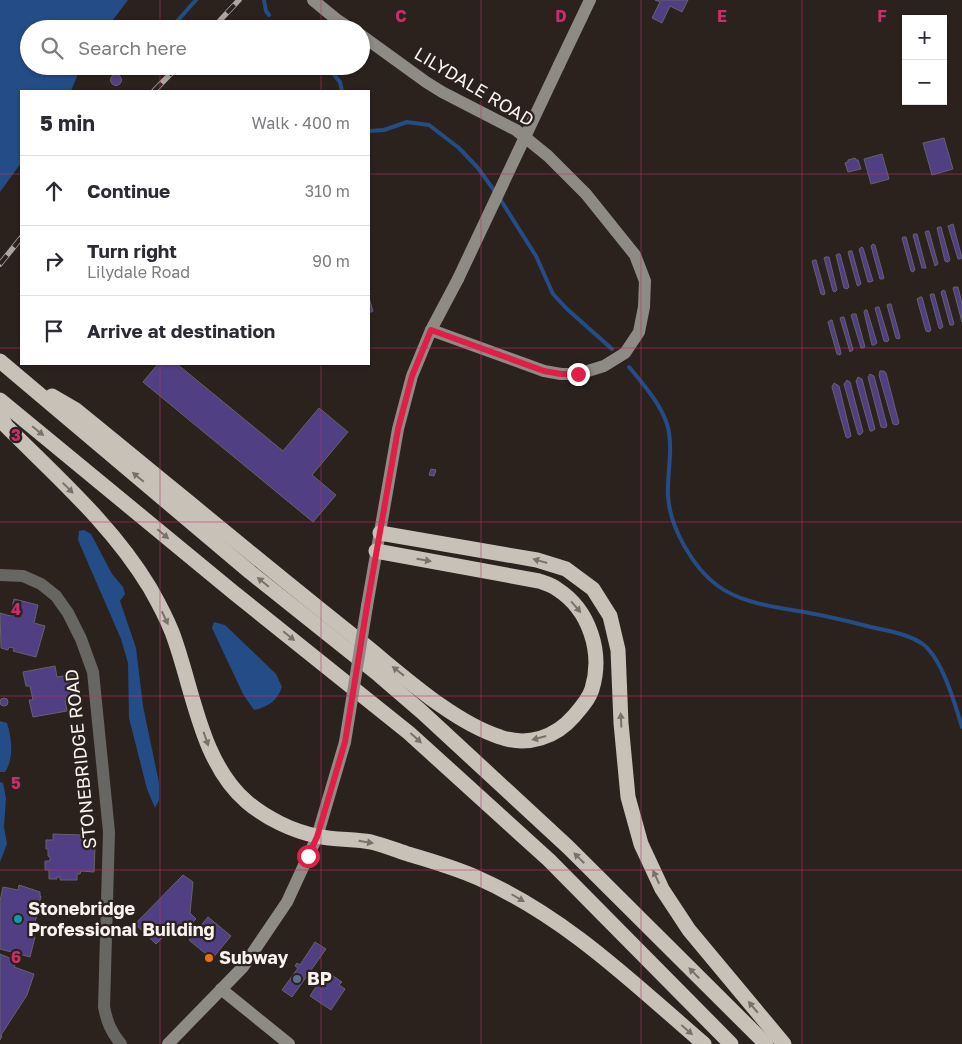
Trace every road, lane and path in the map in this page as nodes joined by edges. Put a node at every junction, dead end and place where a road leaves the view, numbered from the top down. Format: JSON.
{"nodes":[{"id":1,"x":313,"y":0,"type":"edge"},
{"id":2,"x":590,"y":0,"type":"edge"},
{"id":3,"x":338,"y":20,"type":"edge"},
{"id":4,"x":370,"y":42,"type":"edge"},
{"id":5,"x":431,"y":330,"type":"junction"},
{"id":6,"x":3,"y":364,"type":"edge"},
{"id":7,"x":22,"y":380,"type":"junction"},
{"id":8,"x":0,"y":400,"type":"edge"},
{"id":9,"x":0,"y":414,"type":"edge"},
{"id":10,"x":380,"y":533,"type":"junction"},
{"id":11,"x":376,"y":551,"type":"junction"},
{"id":12,"x":0,"y":575,"type":"edge"},
{"id":13,"x":317,"y":837,"type":"junction"},
{"id":14,"x":221,"y":989,"type":"junction"},
{"id":15,"x":121,"y":1044,"type":"edge"},
{"id":16,"x":168,"y":1044,"type":"edge"},
{"id":17,"x":289,"y":1044,"type":"edge"},
{"id":18,"x":704,"y":1044,"type":"edge"},
{"id":19,"x":731,"y":1044,"type":"edge"},
{"id":20,"x":766,"y":1044,"type":"edge"},
{"id":21,"x":784,"y":1044,"type":"edge"}],
"edges":[{"from":1,"to":3,"type":"street"},
{"from":2,"to":5,"type":"street","bridge":true},
{"from":4,"to":5,"type":"street","name":"LILYDALE ROAD"},
{"from":5,"to":10,"type":"street"},
{"from":6,"to":7,"type":"highway"},
{"from":11,"to":7,"type":"highway","one_way":true},
{"from":20,"to":7,"type":"highway","one_way":true},
{"from":8,"to":19,"type":"highway","one_way":true},
{"from":9,"to":13,"type":"highway","one_way":true},
{"from":10,"to":11,"type":"street"},
{"from":21,"to":10,"type":"highway","one_way":true},
{"from":11,"to":13,"type":"street","bridge":true},
{"from":12,"to":15,"type":"street","name":"STONEBRIDGE ROAD"},
{"from":13,"to":14,"type":"street"},
{"from":13,"to":18,"type":"highway","one_way":true},
{"from":14,"to":16,"type":"street"},
{"from":14,"to":17,"type":"street"}]}
